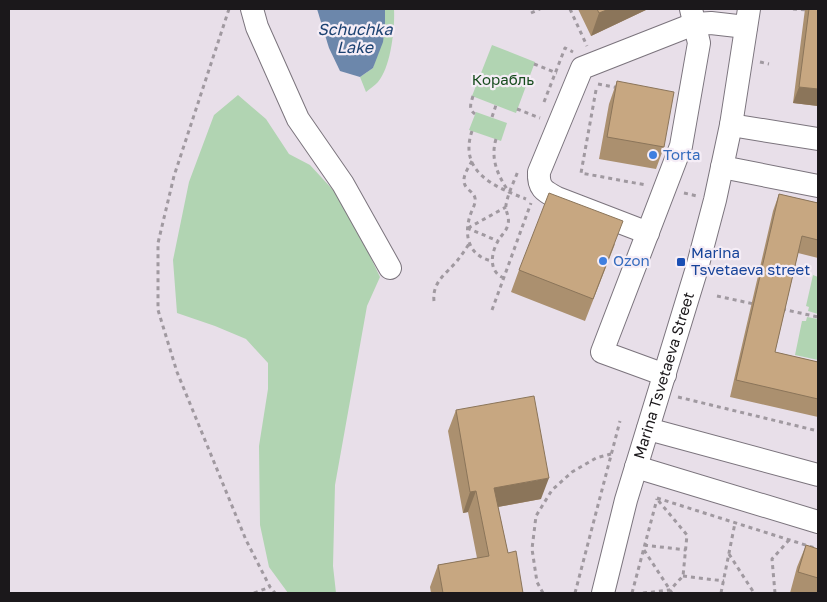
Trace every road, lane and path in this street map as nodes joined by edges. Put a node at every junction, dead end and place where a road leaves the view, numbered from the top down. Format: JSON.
{"nodes":[{"id":1,"x":229,"y":9,"type":"edge"},
{"id":2,"x":252,"y":9,"type":"edge"},
{"id":3,"x":540,"y":9,"type":"edge"},
{"id":4,"x":570,"y":9,"type":"edge"},
{"id":5,"x":793,"y":9,"type":"edge"},
{"id":6,"x":810,"y":11,"type":"edge"},
{"id":7,"x":531,"y":13,"type":"dead end"},
{"id":8,"x":693,"y":16,"type":"edge"},
{"id":9,"x":748,"y":18,"type":"edge"},
{"id":10,"x":595,"y":63,"type":"junction"},
{"id":11,"x":534,"y":64,"type":"dead end"},
{"id":12,"x":576,"y":80,"type":"junction"},
{"id":13,"x":625,"y":89,"type":"edge"},
{"id":14,"x":474,"y":96,"type":"dead end"},
{"id":15,"x":496,"y":105,"type":"dead end"},
{"id":16,"x":517,"y":109,"type":"dead end"},
{"id":17,"x":475,"y":114,"type":"dead end"},
{"id":18,"x":492,"y":117,"type":"dead end"},
{"id":19,"x":558,"y":124,"type":"junction"},
{"id":20,"x":731,"y":125,"type":"junction"},
{"id":21,"x":472,"y":131,"type":"dead end"},
{"id":22,"x":496,"y":139,"type":"dead end"},
{"id":23,"x":818,"y":139,"type":"edge"},
{"id":24,"x":472,"y":161,"type":"junction"},
{"id":25,"x":722,"y":168,"type":"junction"},
{"id":26,"x":818,"y":186,"type":"edge"},
{"id":27,"x":665,"y":189,"type":"junction"},
{"id":28,"x":510,"y":193,"type":"junction"},
{"id":29,"x":698,"y":196,"type":"dead end"},
{"id":30,"x":506,"y":207,"type":"dead end"},
{"id":31,"x":467,"y":228,"type":"junction"},
{"id":32,"x":648,"y":233,"type":"junction"},
{"id":33,"x":498,"y":242,"type":"dead end"},
{"id":34,"x":469,"y":244,"type":"junction"},
{"id":35,"x":492,"y":261,"type":"dead end"},
{"id":36,"x":390,"y":268,"type":"dead end"},
{"id":37,"x":716,"y":296,"type":"dead end"},
{"id":38,"x":434,"y":302,"type":"dead end"},
{"id":39,"x":763,"y":306,"type":"edge"},
{"id":40,"x":781,"y":309,"type":"edge"},
{"id":41,"x":492,"y":310,"type":"dead end"},
{"id":42,"x":818,"y":317,"type":"edge"},
{"id":43,"x":665,"y":374,"type":"junction"},
{"id":44,"x":684,"y":399,"type":"dead end"},
{"id":45,"x":620,"y":421,"type":"dead end"},
{"id":46,"x":648,"y":429,"type":"junction"},
{"id":47,"x":818,"y":431,"type":"edge"},
{"id":48,"x":611,"y":454,"type":"junction"},
{"id":49,"x":636,"y":467,"type":"junction"},
{"id":50,"x":818,"y":475,"type":"edge"},
{"id":51,"x":657,"y":498,"type":"junction"},
{"id":52,"x":818,"y":522,"type":"edge"},
{"id":53,"x":735,"y":523,"type":"junction"},
{"id":54,"x":789,"y":540,"type":"junction"},
{"id":55,"x":644,"y":545,"type":"junction"},
{"id":56,"x":818,"y":549,"type":"edge"},
{"id":57,"x":643,"y":550,"type":"junction"},
{"id":58,"x":686,"y":550,"type":"junction"},
{"id":59,"x":729,"y":554,"type":"junction"},
{"id":60,"x":683,"y":576,"type":"junction"},
{"id":61,"x":724,"y":581,"type":"junction"},
{"id":62,"x":270,"y":587,"type":"junction"},
{"id":63,"x":671,"y":592,"type":"edge"},
{"id":64,"x":254,"y":593,"type":"edge"},
{"id":65,"x":275,"y":593,"type":"edge"},
{"id":66,"x":543,"y":593,"type":"edge"},
{"id":67,"x":575,"y":593,"type":"edge"},
{"id":68,"x":603,"y":593,"type":"edge"},
{"id":69,"x":632,"y":593,"type":"edge"},
{"id":70,"x":643,"y":593,"type":"edge"},
{"id":71,"x":721,"y":593,"type":"edge"},
{"id":72,"x":754,"y":593,"type":"edge"},
{"id":73,"x":775,"y":593,"type":"edge"}],
"edges":[{"from":1,"to":62,"type":"path"},
{"from":2,"to":36,"type":"street"},
{"from":3,"to":7,"type":"path"},
{"from":4,"to":10,"type":"path"},
{"from":5,"to":6,"type":"path"},
{"from":8,"to":9,"type":"street"},
{"from":8,"to":10,"type":"street"},
{"from":8,"to":27,"type":"street"},
{"from":9,"to":20,"type":"street","name":"Marina Tsvetaeva Street"},
{"from":10,"to":12,"type":"street"},
{"from":11,"to":12,"type":"path"},
{"from":12,"to":19,"type":"street"},
{"from":13,"to":27,"type":"path"},
{"from":14,"to":17,"type":"path"},
{"from":15,"to":18,"type":"path"},
{"from":16,"to":19,"type":"path"},
{"from":19,"to":32,"type":"street"},
{"from":20,"to":23,"type":"street"},
{"from":20,"to":25,"type":"street","name":"Marina Tsvetaeva Street"},
{"from":21,"to":24,"type":"path"},
{"from":22,"to":28,"type":"path"},
{"from":24,"to":28,"type":"path"},
{"from":24,"to":31,"type":"path"},
{"from":25,"to":26,"type":"street"},
{"from":25,"to":43,"type":"street","name":"Marina Tsvetaeva Street"},
{"from":27,"to":29,"type":"path"},
{"from":27,"to":32,"type":"street"},
{"from":28,"to":41,"type":"path"},
{"from":30,"to":31,"type":"path"},
{"from":31,"to":33,"type":"path"},
{"from":31,"to":34,"type":"path"},
{"from":32,"to":43,"type":"street"},
{"from":34,"to":35,"type":"path"},
{"from":34,"to":38,"type":"path"},
{"from":37,"to":39,"type":"path"},
{"from":40,"to":42,"type":"path"},
{"from":43,"to":46,"type":"street","name":"Marina Tsvetaeva Street"},
{"from":44,"to":47,"type":"path"},
{"from":45,"to":48,"type":"path"},
{"from":46,"to":49,"type":"street","name":"Marina Tsvetaeva Street"},
{"from":46,"to":50,"type":"street"},
{"from":48,"to":66,"type":"path"},
{"from":48,"to":67,"type":"path"},
{"from":49,"to":52,"type":"street"},
{"from":49,"to":68,"type":"street","name":"Marina Tsvetaeva Street"},
{"from":51,"to":53,"type":"path"},
{"from":51,"to":55,"type":"path"},
{"from":51,"to":58,"type":"path"},
{"from":53,"to":54,"type":"path"},
{"from":53,"to":59,"type":"path"},
{"from":54,"to":56,"type":"path"},
{"from":54,"to":73,"type":"path"},
{"from":55,"to":57,"type":"path"},
{"from":55,"to":58,"type":"path"},
{"from":57,"to":63,"type":"path"},
{"from":57,"to":69,"type":"path"},
{"from":58,"to":60,"type":"path"},
{"from":59,"to":61,"type":"path"},
{"from":59,"to":72,"type":"path"},
{"from":60,"to":61,"type":"path"},
{"from":60,"to":63,"type":"path"},
{"from":61,"to":71,"type":"path"},
{"from":62,"to":64,"type":"path"},
{"from":62,"to":65,"type":"path"},
{"from":63,"to":70,"type":"path"}]}
